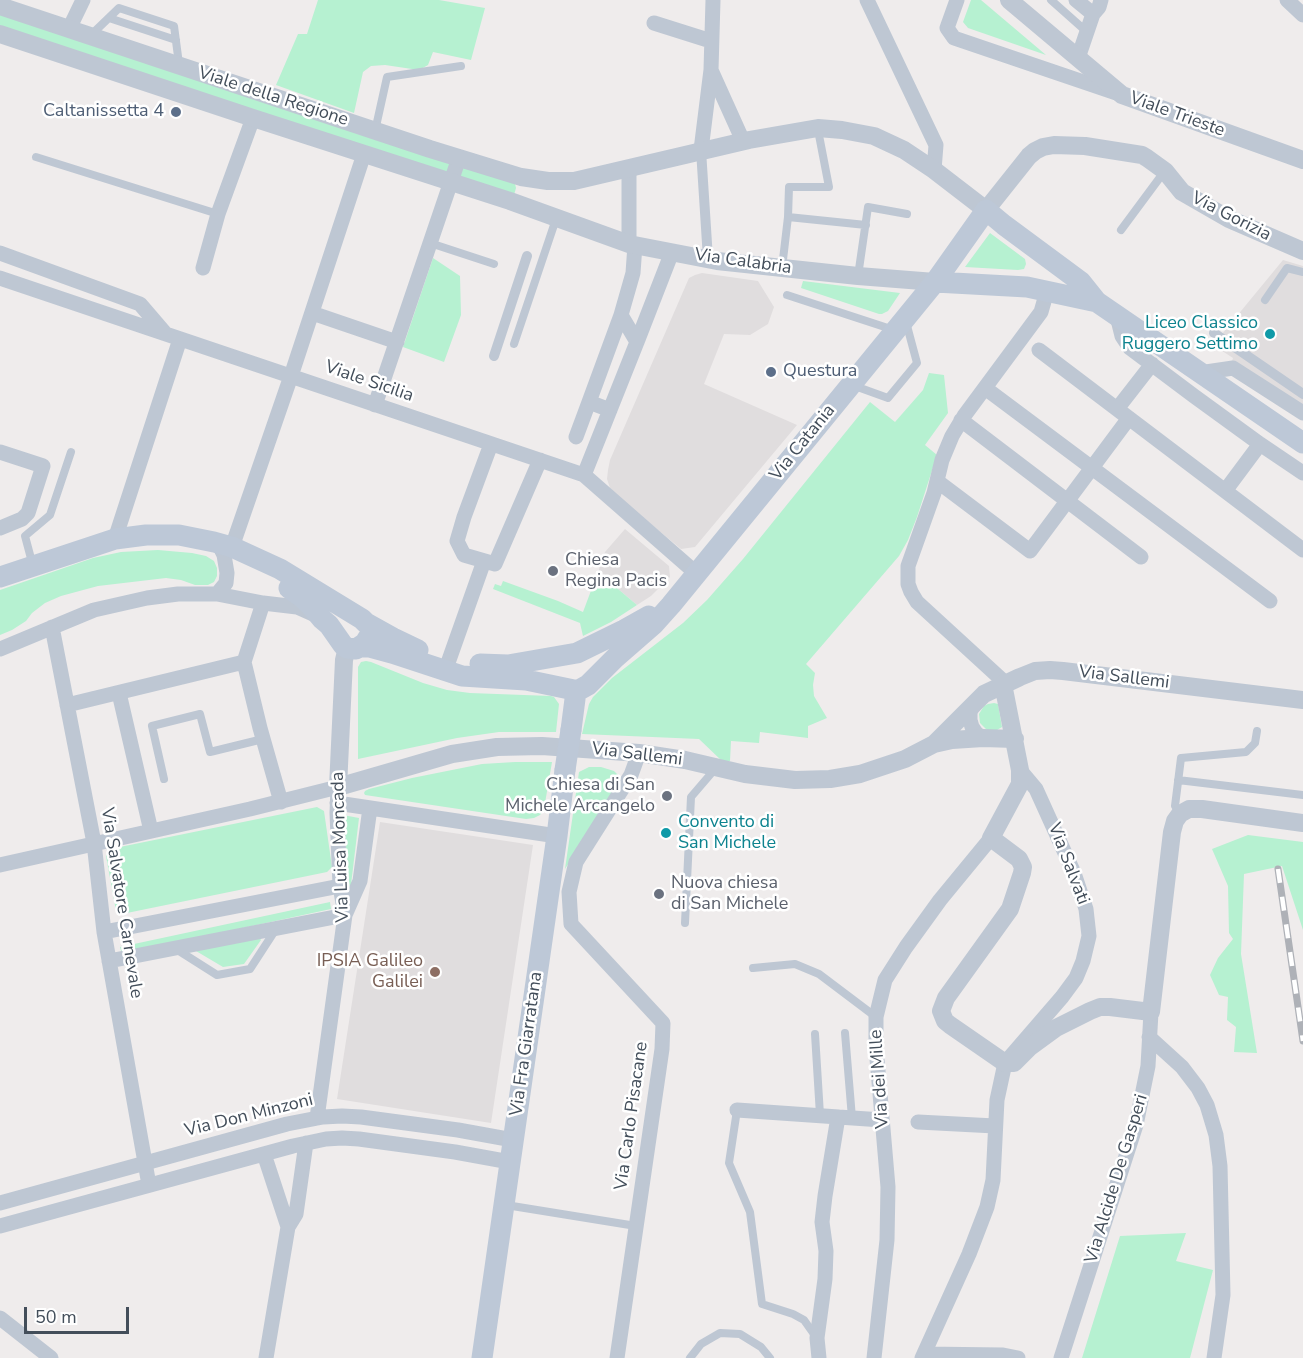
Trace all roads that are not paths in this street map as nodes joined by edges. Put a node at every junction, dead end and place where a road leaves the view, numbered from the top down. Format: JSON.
{"nodes":[{"id":1,"x":83,"y":0,"type":"edge"},
{"id":2,"x":713,"y":0,"type":"edge"},
{"id":3,"x":867,"y":0,"type":"edge"},
{"id":4,"x":957,"y":0,"type":"edge"},
{"id":5,"x":1009,"y":0,"type":"edge"},
{"id":6,"x":1050,"y":0,"type":"edge"},
{"id":7,"x":1076,"y":0,"type":"edge"},
{"id":8,"x":1101,"y":0,"type":"edge"},
{"id":9,"x":1287,"y":0,"type":"edge"},
{"id":10,"x":0,"y":6,"type":"edge"},
{"id":11,"x":1093,"y":14,"type":"junction"},
{"id":12,"x":1303,"y":15,"type":"edge"},
{"id":13,"x":109,"y":18,"type":"junction"},
{"id":14,"x":654,"y":23,"type":"dead end"},
{"id":15,"x":69,"y":29,"type":"junction"},
{"id":16,"x":1087,"y":32,"type":"junction"},
{"id":17,"x":0,"y":34,"type":"edge"},
{"id":18,"x":90,"y":36,"type":"junction"},
{"id":19,"x":176,"y":40,"type":"junction"},
{"id":20,"x":711,"y":41,"type":"junction"},
{"id":21,"x":1078,"y":58,"type":"junction"},
{"id":22,"x":179,"y":66,"type":"junction"},
{"id":23,"x":461,"y":66,"type":"dead end"},
{"id":24,"x":711,"y":70,"type":"junction"},
{"id":25,"x":1122,"y":95,"type":"junction"},
{"id":26,"x":253,"y":118,"type":"junction"},
{"id":27,"x":818,"y":129,"type":"junction"},
{"id":28,"x":375,"y":130,"type":"junction"},
{"id":29,"x":743,"y":141,"type":"junction"},
{"id":30,"x":701,"y":150,"type":"junction"},
{"id":31,"x":364,"y":154,"type":"junction"},
{"id":32,"x":36,"y":157,"type":"dead end"},
{"id":33,"x":459,"y":158,"type":"junction"},
{"id":34,"x":1303,"y":160,"type":"edge"},
{"id":35,"x":629,"y":168,"type":"junction"},
{"id":36,"x":934,"y":170,"type":"junction"},
{"id":37,"x":1165,"y":171,"type":"junction"},
{"id":38,"x":513,"y":175,"type":"junction"},
{"id":39,"x":451,"y":182,"type":"junction"},
{"id":40,"x":548,"y":182,"type":"junction"},
{"id":41,"x":510,"y":201,"type":"junction"},
{"id":42,"x":986,"y":210,"type":"junction"},
{"id":43,"x":545,"y":213,"type":"junction"},
{"id":44,"x":218,"y":214,"type":"junction"},
{"id":45,"x":907,"y":214,"type":"dead end"},
{"id":46,"x":788,"y":217,"type":"junction"},
{"id":47,"x":866,"y":225,"type":"junction"},
{"id":48,"x":1121,"y":230,"type":"dead end"},
{"id":49,"x":430,"y":243,"type":"junction"},
{"id":50,"x":632,"y":245,"type":"junction"},
{"id":51,"x":1303,"y":251,"type":"edge"},
{"id":52,"x":672,"y":252,"type":"junction"},
{"id":53,"x":0,"y":253,"type":"edge"},
{"id":54,"x":1045,"y":255,"type":"junction"},
{"id":55,"x":527,"y":256,"type":"dead end"},
{"id":56,"x":708,"y":259,"type":"junction"},
{"id":57,"x":494,"y":264,"type":"dead end"},
{"id":58,"x":203,"y":268,"type":"dead end"},
{"id":59,"x":782,"y":268,"type":"junction"},
{"id":60,"x":1303,"y":272,"type":"edge"},
{"id":61,"x":858,"y":276,"type":"junction"},
{"id":62,"x":0,"y":278,"type":"edge"},
{"id":63,"x":935,"y":282,"type":"junction"},
{"id":64,"x":1037,"y":289,"type":"junction"},
{"id":65,"x":787,"y":295,"type":"dead end"},
{"id":66,"x":1265,"y":300,"type":"dead end"},
{"id":67,"x":1097,"y":302,"type":"junction"},
{"id":68,"x":312,"y":313,"type":"junction"},
{"id":69,"x":621,"y":315,"type":"junction"},
{"id":70,"x":1117,"y":316,"type":"junction"},
{"id":71,"x":900,"y":325,"type":"junction"},
{"id":72,"x":1215,"y":333,"type":"dead end"},
{"id":73,"x":165,"y":334,"type":"junction"},
{"id":74,"x":180,"y":339,"type":"junction"},
{"id":75,"x":397,"y":342,"type":"junction"},
{"id":76,"x":637,"y":342,"type":"junction"},
{"id":77,"x":514,"y":344,"type":"dead end"},
{"id":78,"x":1039,"y":350,"type":"dead end"},
{"id":79,"x":494,"y":356,"type":"dead end"},
{"id":80,"x":1152,"y":364,"type":"junction"},
{"id":81,"x":1199,"y":373,"type":"junction"},
{"id":82,"x":291,"y":376,"type":"junction"},
{"id":83,"x":851,"y":385,"type":"junction"},
{"id":84,"x":985,"y":388,"type":"junction"},
{"id":85,"x":1303,"y":394,"type":"edge"},
{"id":86,"x":589,"y":402,"type":"junction"},
{"id":87,"x":375,"y":405,"type":"junction"},
{"id":88,"x":610,"y":410,"type":"junction"},
{"id":89,"x":1303,"y":413,"type":"edge"},
{"id":90,"x":1123,"y":414,"type":"junction"},
{"id":91,"x":961,"y":420,"type":"junction"},
{"id":92,"x":576,"y":437,"type":"dead end"},
{"id":93,"x":1303,"y":443,"type":"edge"},
{"id":94,"x":491,"y":444,"type":"junction"},
{"id":95,"x":1260,"y":444,"type":"junction"},
{"id":96,"x":0,"y":452,"type":"edge"},
{"id":97,"x":71,"y":452,"type":"dead end"},
{"id":98,"x":540,"y":460,"type":"junction"},
{"id":99,"x":1092,"y":468,"type":"junction"},
{"id":100,"x":1303,"y":473,"type":"edge"},
{"id":101,"x":584,"y":475,"type":"junction"},
{"id":102,"x":937,"y":481,"type":"junction"},
{"id":103,"x":1225,"y":491,"type":"junction"},
{"id":104,"x":1068,"y":502,"type":"junction"},
{"id":105,"x":0,"y":528,"type":"edge"},
{"id":106,"x":115,"y":539,"type":"junction"},
{"id":107,"x":231,"y":548,"type":"junction"},
{"id":108,"x":1303,"y":550,"type":"edge"},
{"id":109,"x":1142,"y":557,"type":"dead end"},
{"id":110,"x":484,"y":561,"type":"junction"},
{"id":111,"x":33,"y":566,"type":"junction"},
{"id":112,"x":697,"y":573,"type":"junction"},
{"id":113,"x":0,"y":577,"type":"edge"},
{"id":114,"x":218,"y":594,"type":"junction"},
{"id":115,"x":1270,"y":601,"type":"dead end"},
{"id":116,"x":263,"y":603,"type":"junction"},
{"id":117,"x":671,"y":605,"type":"junction"},
{"id":118,"x":322,"y":619,"type":"junction"},
{"id":119,"x":362,"y":620,"type":"junction"},
{"id":120,"x":52,"y":627,"type":"junction"},
{"id":121,"x":349,"y":643,"type":"junction"},
{"id":122,"x":0,"y":649,"type":"edge"},
{"id":123,"x":571,"y":654,"type":"junction"},
{"id":124,"x":449,"y":660,"type":"junction"},
{"id":125,"x":244,"y":662,"type":"junction"},
{"id":126,"x":1003,"y":684,"type":"junction"},
{"id":127,"x":576,"y":686,"type":"junction"},
{"id":128,"x":120,"y":693,"type":"junction"},
{"id":129,"x":1303,"y":700,"type":"edge"},
{"id":130,"x":67,"y":705,"type":"junction"},
{"id":131,"x":973,"y":706,"type":"junction"},
{"id":132,"x":1257,"y":731,"type":"dead end"},
{"id":133,"x":983,"y":738,"type":"junction"},
{"id":134,"x":263,"y":739,"type":"junction"},
{"id":135,"x":1015,"y":739,"type":"junction"},
{"id":136,"x":934,"y":744,"type":"junction"},
{"id":137,"x":639,"y":753,"type":"junction"},
{"id":138,"x":716,"y":768,"type":"junction"},
{"id":139,"x":1020,"y":770,"type":"junction"},
{"id":140,"x":164,"y":779,"type":"dead end"},
{"id":141,"x":1178,"y":780,"type":"junction"},
{"id":142,"x":1299,"y":794,"type":"edge"},
{"id":143,"x":338,"y":795,"type":"junction"},
{"id":144,"x":281,"y":802,"type":"junction"},
{"id":145,"x":370,"y":808,"type":"junction"},
{"id":146,"x":1180,"y":814,"type":"junction"},
{"id":147,"x":1297,"y":822,"type":"edge"},
{"id":148,"x":151,"y":831,"type":"junction"},
{"id":149,"x":557,"y":836,"type":"junction"},
{"id":150,"x":991,"y":838,"type":"junction"},
{"id":151,"x":94,"y":843,"type":"junction"},
{"id":152,"x":0,"y":865,"type":"edge"},
{"id":153,"x":340,"y":886,"type":"junction"},
{"id":154,"x":345,"y":915,"type":"junction"},
{"id":155,"x":685,"y":923,"type":"dead end"},
{"id":156,"x":276,"y":928,"type":"junction"},
{"id":157,"x":104,"y":932,"type":"junction"},
{"id":158,"x":175,"y":948,"type":"junction"},
{"id":159,"x":109,"y":961,"type":"junction"},
{"id":160,"x":753,"y":968,"type":"dead end"},
{"id":161,"x":1151,"y":1012,"type":"junction"},
{"id":162,"x":876,"y":1017,"type":"junction"},
{"id":163,"x":845,"y":1033,"type":"dead end"},
{"id":164,"x":815,"y":1034,"type":"dead end"},
{"id":165,"x":1149,"y":1037,"type":"junction"},
{"id":166,"x":1005,"y":1063,"type":"junction"},
{"id":167,"x":737,"y":1110,"type":"joint"},
{"id":168,"x":820,"y":1115,"type":"junction"},
{"id":169,"x":845,"y":1117,"type":"junction"},
{"id":170,"x":317,"y":1118,"type":"junction"},
{"id":171,"x":882,"y":1120,"type":"junction"},
{"id":172,"x":918,"y":1122,"type":"dead end"},
{"id":173,"x":995,"y":1126,"type":"junction"},
{"id":174,"x":513,"y":1140,"type":"junction"},
{"id":175,"x":306,"y":1143,"type":"junction"},
{"id":176,"x":264,"y":1154,"type":"junction"},
{"id":177,"x":510,"y":1162,"type":"junction"},
{"id":178,"x":145,"y":1164,"type":"junction"},
{"id":179,"x":149,"y":1185,"type":"junction"},
{"id":180,"x":0,"y":1203,"type":"edge"},
{"id":181,"x":504,"y":1205,"type":"junction"},
{"id":182,"x":0,"y":1226,"type":"edge"},
{"id":183,"x":636,"y":1226,"type":"junction"},
{"id":184,"x":288,"y":1227,"type":"junction"},
{"id":185,"x":0,"y":1318,"type":"edge"},
{"id":186,"x":817,"y":1338,"type":"junction"},
{"id":187,"x":923,"y":1356,"type":"edge"},
{"id":188,"x":51,"y":1358,"type":"edge"},
{"id":189,"x":266,"y":1358,"type":"edge"},
{"id":190,"x":482,"y":1358,"type":"edge"},
{"id":191,"x":617,"y":1358,"type":"edge"},
{"id":192,"x":690,"y":1358,"type":"edge"},
{"id":193,"x":770,"y":1358,"type":"edge"},
{"id":194,"x":819,"y":1358,"type":"edge"},
{"id":195,"x":874,"y":1358,"type":"edge"},
{"id":196,"x":1017,"y":1358,"type":"edge"},
{"id":197,"x":1061,"y":1358,"type":"edge"},
{"id":198,"x":1214,"y":1358,"type":"edge"}],
"edges":[{"from":1,"to":15,"type":"street"},
{"from":2,"to":20,"type":"street"},
{"from":3,"to":36,"type":"street"},
{"from":4,"to":25,"type":"street"},
{"from":5,"to":21,"type":"street","name":"Viale Trieste"},
{"from":6,"to":16,"type":"lane"},
{"from":7,"to":11,"type":"street"},
{"from":8,"to":11,"type":"street"},
{"from":9,"to":12,"type":"street"},
{"from":10,"to":15,"type":"street","name":"Viale della Regione"},
{"from":11,"to":16,"type":"street"},
{"from":13,"to":18,"type":"lane"},
{"from":13,"to":19,"type":"lane"},
{"from":13,"to":19,"type":"lane"},
{"from":14,"to":20,"type":"street"},
{"from":15,"to":18,"type":"street","name":"Viale della Regione"},
{"from":16,"to":21,"type":"street"},
{"from":17,"to":26,"type":"street","name":"Viale della Regione"},
{"from":18,"to":22,"type":"street","name":"Viale della Regione"},
{"from":19,"to":22,"type":"lane"},
{"from":20,"to":24,"type":"street"},
{"from":21,"to":25,"type":"street","name":"Viale Trieste"},
{"from":22,"to":28,"type":"street","name":"Viale della Regione"},
{"from":23,"to":28,"type":"lane"},
{"from":24,"to":29,"type":"street"},
{"from":24,"to":30,"type":"street"},
{"from":25,"to":34,"type":"street","name":"Viale Trieste"},
{"from":26,"to":31,"type":"street","name":"Viale della Regione"},
{"from":26,"to":44,"type":"street"},
{"from":27,"to":29,"type":"street","name":"Viale della Regione"},
{"from":27,"to":36,"type":"street","name":"Viale della Regione"},
{"from":27,"to":46,"type":"lane"},
{"from":28,"to":33,"type":"street","name":"Viale della Regione"},
{"from":29,"to":30,"type":"street","name":"Viale della Regione"},
{"from":30,"to":35,"type":"street","name":"Viale della Regione"},
{"from":30,"to":56,"type":"street"},
{"from":31,"to":39,"type":"street","name":"Viale della Regione"},
{"from":31,"to":68,"type":"street"},
{"from":32,"to":44,"type":"lane"},
{"from":33,"to":38,"type":"street","name":"Viale della Regione"},
{"from":33,"to":39,"type":"street"},
{"from":35,"to":40,"type":"street","name":"Viale della Regione"},
{"from":35,"to":50,"type":"street"},
{"from":36,"to":42,"type":"street","name":"Viale della Regione"},
{"from":37,"to":42,"type":"street","name":"Via Gorizia"},
{"from":37,"to":48,"type":"lane"},
{"from":37,"to":51,"type":"street","name":"Via Gorizia"},
{"from":38,"to":40,"type":"street","name":"Viale della Regione"},
{"from":38,"to":41,"type":"street"},
{"from":39,"to":41,"type":"street","name":"Viale della Regione"},
{"from":39,"to":49,"type":"street"},
{"from":40,"to":43,"type":"street"},
{"from":41,"to":43,"type":"street","name":"Viale della Regione"},
{"from":42,"to":54,"type":"main road"},
{"from":42,"to":63,"type":"main road","name":"Via Catania"},
{"from":43,"to":50,"type":"street","name":"Via Calabria"},
{"from":43,"to":77,"type":"lane"},
{"from":44,"to":58,"type":"street"},
{"from":45,"to":47,"type":"lane"},
{"from":46,"to":47,"type":"lane"},
{"from":46,"to":59,"type":"lane"},
{"from":47,"to":61,"type":"lane"},
{"from":49,"to":57,"type":"lane"},
{"from":49,"to":75,"type":"street"},
{"from":50,"to":52,"type":"street","name":"Via Calabria"},
{"from":50,"to":69,"type":"street"},
{"from":52,"to":56,"type":"street","name":"Via Calabria"},
{"from":52,"to":76,"type":"street"},
{"from":53,"to":73,"type":"street"},
{"from":54,"to":64,"type":"main road"},
{"from":54,"to":67,"type":"main road"},
{"from":55,"to":79,"type":"street"},
{"from":56,"to":59,"type":"street","name":"Via Calabria"},
{"from":59,"to":61,"type":"street","name":"Via Calabria"},
{"from":60,"to":66,"type":"lane"},
{"from":61,"to":63,"type":"street","name":"Via Calabria"},
{"from":62,"to":73,"type":"street","name":"Viale Sicilia"},
{"from":63,"to":64,"type":"main road"},
{"from":63,"to":71,"type":"main road","name":"Via Catania"},
{"from":64,"to":67,"type":"main road"},
{"from":64,"to":84,"type":"street"},
{"from":65,"to":71,"type":"lane"},
{"from":67,"to":70,"type":"main road"},
{"from":68,"to":75,"type":"street"},
{"from":68,"to":82,"type":"street"},
{"from":69,"to":76,"type":"street"},
{"from":69,"to":86,"type":"street"},
{"from":70,"to":80,"type":"street"},
{"from":70,"to":81,"type":"main road"},
{"from":71,"to":83,"type":"main road","name":"Via Catania"},
{"from":71,"to":83,"type":"lane"},
{"from":72,"to":85,"type":"street"},
{"from":73,"to":74,"type":"street","name":"Viale Sicilia"},
{"from":74,"to":82,"type":"street","name":"Viale Sicilia"},
{"from":74,"to":106,"type":"street"},
{"from":75,"to":87,"type":"street"},
{"from":76,"to":88,"type":"street"},
{"from":78,"to":90,"type":"street"},
{"from":80,"to":90,"type":"street"},
{"from":80,"to":95,"type":"street"},
{"from":81,"to":89,"type":"street"},
{"from":81,"to":93,"type":"main road"},
{"from":82,"to":87,"type":"street","name":"Viale Sicilia"},
{"from":82,"to":107,"type":"street"},
{"from":83,"to":112,"type":"main road","name":"Via Catania"},
{"from":84,"to":91,"type":"street"},
{"from":84,"to":99,"type":"street"},
{"from":86,"to":88,"type":"street"},
{"from":86,"to":92,"type":"street"},
{"from":87,"to":94,"type":"street","name":"Viale Sicilia"},
{"from":88,"to":101,"type":"street"},
{"from":90,"to":99,"type":"street"},
{"from":90,"to":103,"type":"street"},
{"from":91,"to":102,"type":"street"},
{"from":91,"to":104,"type":"street"},
{"from":94,"to":98,"type":"street","name":"Viale Sicilia"},
{"from":94,"to":110,"type":"street"},
{"from":95,"to":100,"type":"street"},
{"from":95,"to":103,"type":"street"},
{"from":96,"to":105,"type":"street"},
{"from":97,"to":111,"type":"lane"},
{"from":98,"to":101,"type":"street","name":"Viale Sicilia"},
{"from":98,"to":110,"type":"street"},
{"from":99,"to":104,"type":"street"},
{"from":99,"to":115,"type":"street"},
{"from":101,"to":112,"type":"street","name":"Viale Sicilia"},
{"from":102,"to":104,"type":"street"},
{"from":102,"to":126,"type":"street"},
{"from":103,"to":108,"type":"street"},
{"from":104,"to":109,"type":"street"},
{"from":106,"to":107,"type":"main road"},
{"from":106,"to":111,"type":"main road"},
{"from":107,"to":114,"type":"street"},
{"from":107,"to":118,"type":"main road"},
{"from":107,"to":119,"type":"main road"},
{"from":110,"to":124,"type":"street"},
{"from":111,"to":113,"type":"main road"},
{"from":112,"to":117,"type":"main road","name":"Via Catania"},
{"from":114,"to":116,"type":"street"},
{"from":114,"to":120,"type":"street"},
{"from":116,"to":118,"type":"street"},
{"from":116,"to":125,"type":"street"},
{"from":117,"to":123,"type":"main road"},
{"from":117,"to":127,"type":"main road","name":"Via Catania"},
{"from":118,"to":121,"type":"main road"},
{"from":119,"to":121,"type":"main road"},
{"from":119,"to":121,"type":"main road"},
{"from":119,"to":124,"type":"main road"},
{"from":120,"to":122,"type":"street"},
{"from":120,"to":130,"type":"street","name":"Via Salvatore Carnevale"},
{"from":121,"to":127,"type":"main road"},
{"from":121,"to":143,"type":"street","name":"Via Luisa Moncada"},
{"from":123,"to":124,"type":"main road"},
{"from":123,"to":127,"type":"main road"},
{"from":123,"to":127,"type":"main road"},
{"from":125,"to":128,"type":"street"},
{"from":125,"to":134,"type":"street"},
{"from":126,"to":129,"type":"street","name":"Via Sallemi"},
{"from":126,"to":131,"type":"street","name":"Via Sallemi"},
{"from":126,"to":135,"type":"street","name":"Via Salvati"},
{"from":127,"to":149,"type":"main road","name":"Via Fra Giarratana","bridge":true},
{"from":128,"to":130,"type":"street"},
{"from":128,"to":148,"type":"street"},
{"from":130,"to":151,"type":"street","name":"Via Salvatore Carnevale"},
{"from":131,"to":133,"type":"street"},
{"from":131,"to":136,"type":"street","name":"Via Sallemi"},
{"from":132,"to":141,"type":"lane"},
{"from":133,"to":135,"type":"street","name":"Via Sallemi"},
{"from":133,"to":136,"type":"street","name":"Via Sallemi"},
{"from":134,"to":140,"type":"lane"},
{"from":134,"to":144,"type":"street"},
{"from":135,"to":139,"type":"street","name":"Via Salvati"},
{"from":136,"to":138,"type":"street","name":"Via Sallemi"},
{"from":137,"to":138,"type":"street","name":"Via Sallemi"},
{"from":137,"to":143,"type":"street","name":"Via Sallemi"},
{"from":137,"to":183,"type":"street","name":"Via Carlo Pisacane"},
{"from":138,"to":155,"type":"lane"},
{"from":139,"to":150,"type":"street","name":"Via dei Mille"},
{"from":139,"to":166,"type":"street","name":"Via Salvati"},
{"from":141,"to":142,"type":"lane"},
{"from":141,"to":146,"type":"lane"},
{"from":143,"to":144,"type":"street"},
{"from":143,"to":145,"type":"street"},
{"from":143,"to":153,"type":"street","name":"Via Luisa Moncada"},
{"from":144,"to":148,"type":"street"},
{"from":145,"to":149,"type":"street"},
{"from":145,"to":154,"type":"street"},
{"from":146,"to":147,"type":"street"},
{"from":146,"to":161,"type":"street","name":"Via Alcide De Gasperi"},
{"from":148,"to":151,"type":"street"},
{"from":149,"to":174,"type":"main road","name":"Via Fra Giarratana"},
{"from":150,"to":162,"type":"street","name":"Via dei Mille"},
{"from":150,"to":166,"type":"street"},
{"from":151,"to":152,"type":"street"},
{"from":151,"to":157,"type":"street","name":"Via Salvatore Carnevale"},
{"from":153,"to":154,"type":"street","name":"Via Luisa Moncada"},
{"from":153,"to":157,"type":"street"},
{"from":154,"to":156,"type":"street"},
{"from":154,"to":170,"type":"street","name":"Via Luisa Moncada"},
{"from":156,"to":158,"type":"street"},
{"from":156,"to":158,"type":"lane"},
{"from":157,"to":159,"type":"street","name":"Via Salvatore Carnevale"},
{"from":158,"to":159,"type":"street"},
{"from":159,"to":178,"type":"street","name":"Via Salvatore Carnevale"},
{"from":160,"to":162,"type":"lane"},
{"from":161,"to":165,"type":"street","name":"Via Alcide De Gasperi"},
{"from":161,"to":166,"type":"street"},
{"from":162,"to":171,"type":"street","name":"Via dei Mille"},
{"from":163,"to":169,"type":"lane"},
{"from":164,"to":168,"type":"lane"},
{"from":165,"to":197,"type":"street","name":"Via Alcide De Gasperi"},
{"from":165,"to":198,"type":"street"},
{"from":166,"to":173,"type":"street","name":"Via Salvati"},
{"from":167,"to":168,"type":"street"},
{"from":167,"to":186,"type":"lane"},
{"from":168,"to":169,"type":"street"},
{"from":169,"to":171,"type":"street"},
{"from":169,"to":186,"type":"street"},
{"from":170,"to":174,"type":"street","name":"Via Don Minzoni"},
{"from":170,"to":178,"type":"street","name":"Via Don Minzoni"},
{"from":171,"to":195,"type":"street","name":"Via dei Mille"},
{"from":172,"to":173,"type":"street"},
{"from":173,"to":187,"type":"street","name":"Via Salvati"},
{"from":174,"to":177,"type":"main road","name":"Via Fra Giarratana"},
{"from":175,"to":176,"type":"street"},
{"from":175,"to":177,"type":"street"},
{"from":175,"to":184,"type":"street"},
{"from":176,"to":179,"type":"street"},
{"from":176,"to":184,"type":"street"},
{"from":177,"to":181,"type":"main road","name":"Via Fra Giarratana"},
{"from":178,"to":179,"type":"street","name":"Via Salvatore Carnevale"},
{"from":178,"to":180,"type":"street","name":"Via Don Minzoni"},
{"from":179,"to":182,"type":"street"},
{"from":181,"to":183,"type":"lane"},
{"from":181,"to":190,"type":"main road","name":"Via Fra Giarratana"},
{"from":183,"to":191,"type":"street","name":"Via Carlo Pisacane"},
{"from":184,"to":189,"type":"street"},
{"from":185,"to":188,"type":"street"},
{"from":186,"to":194,"type":"street"},
{"from":187,"to":196,"type":"street","name":"Via Salvati"},
{"from":192,"to":193,"type":"lane"}]}
